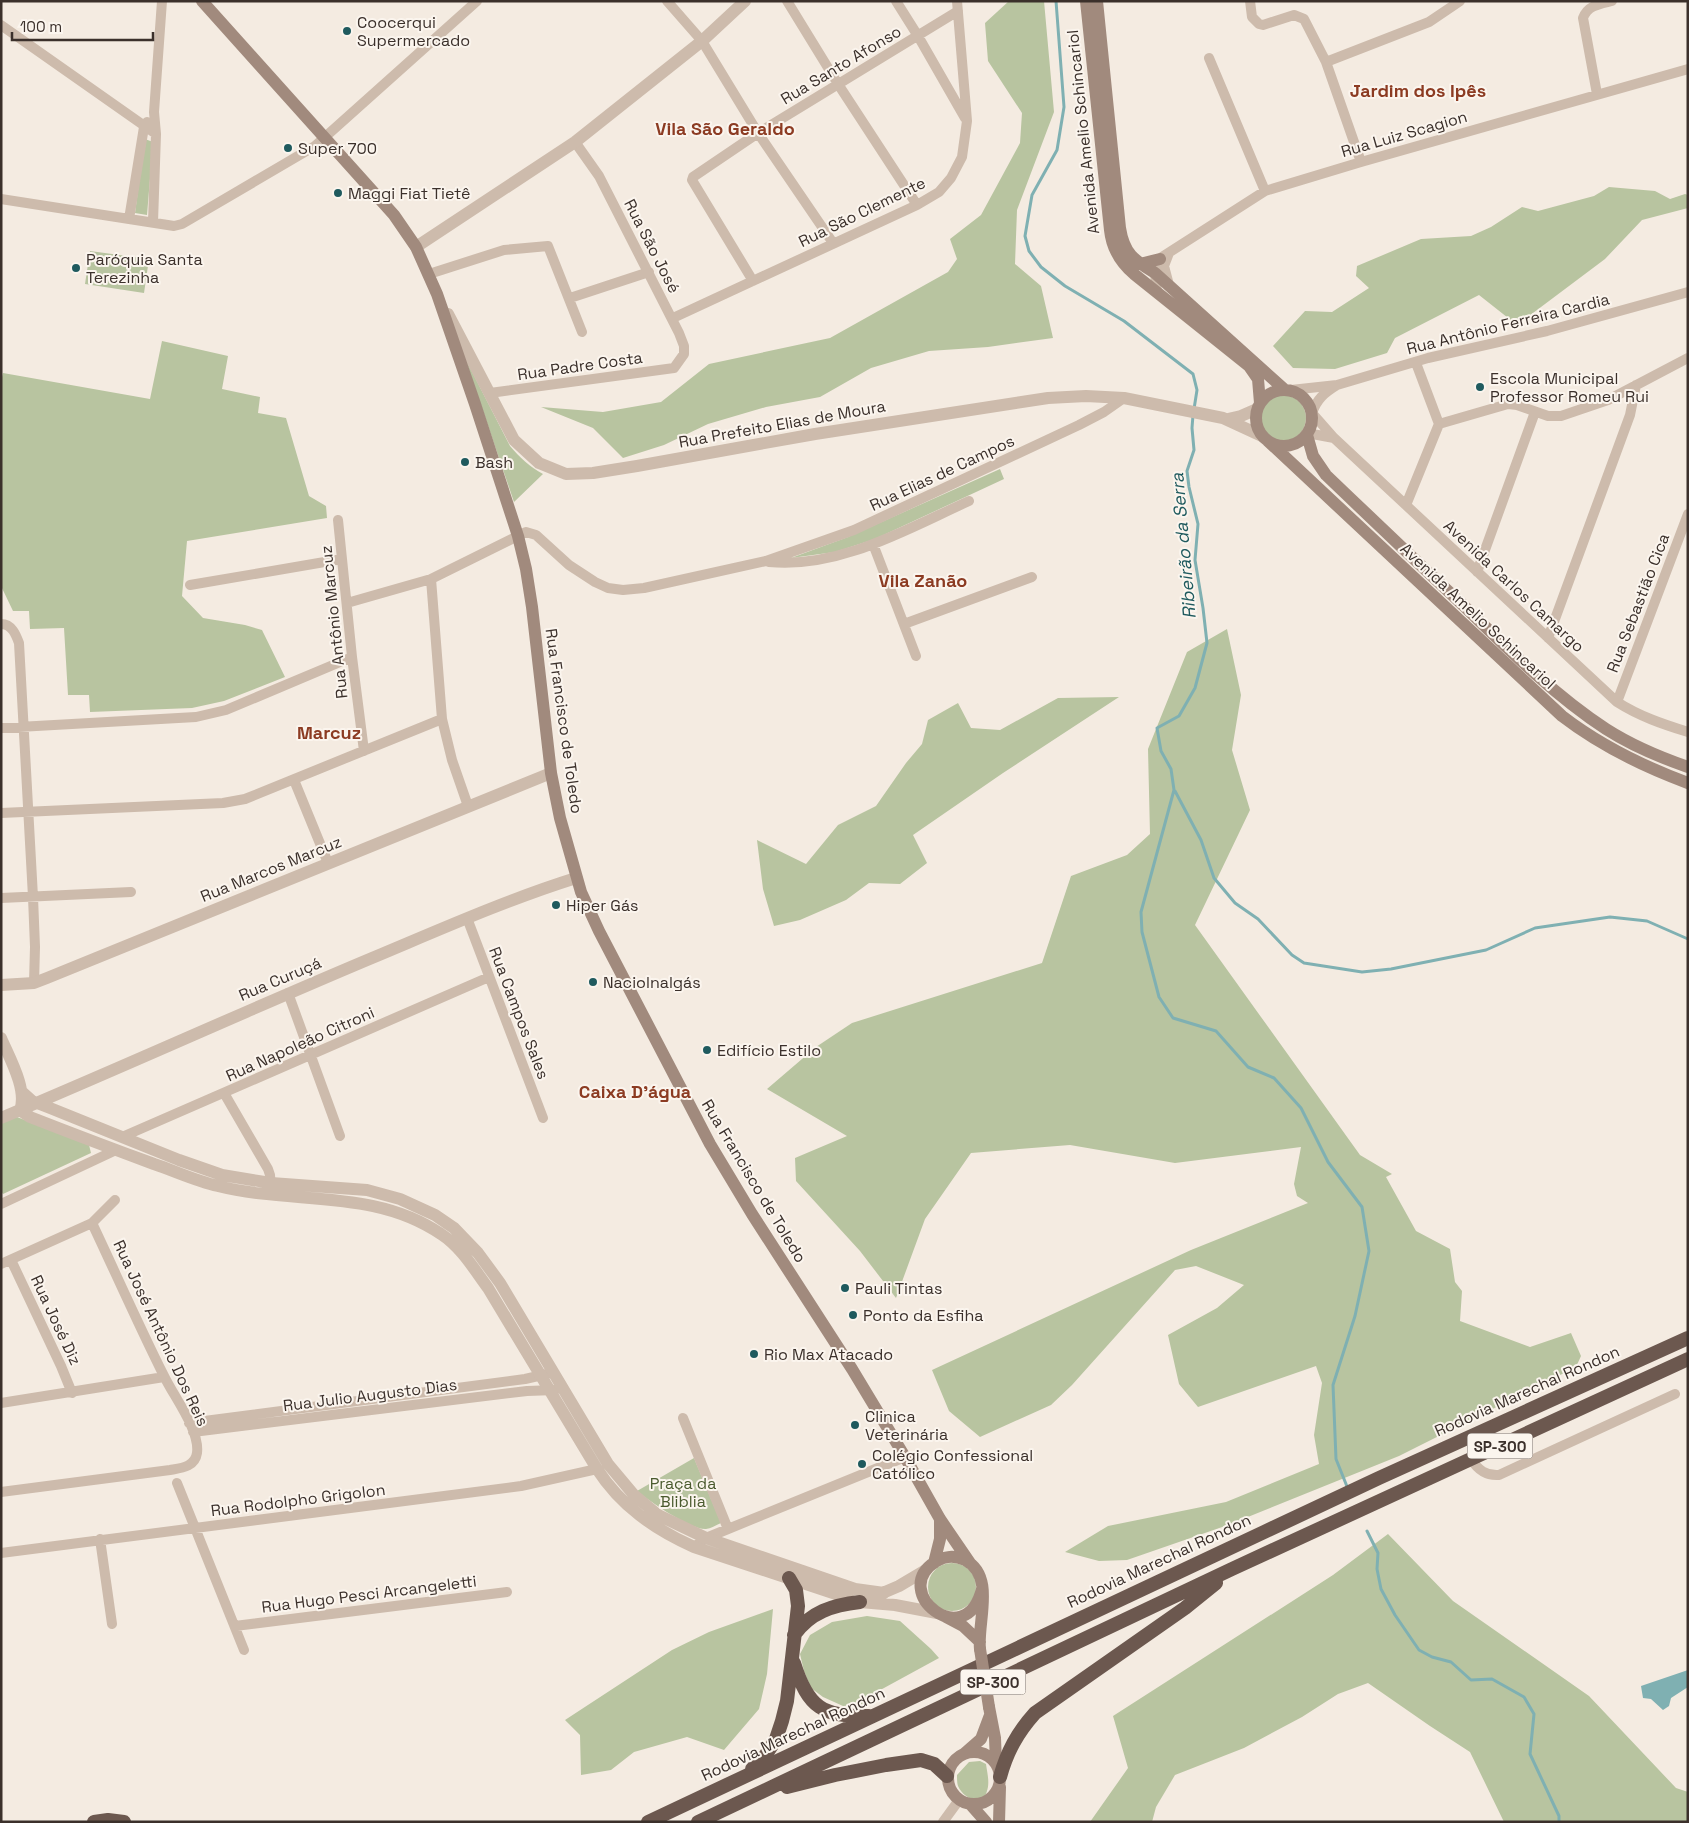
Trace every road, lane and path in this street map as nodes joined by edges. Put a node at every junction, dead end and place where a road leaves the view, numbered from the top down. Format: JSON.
{"nodes":[{"id":1,"x":162,"y":1,"type":"edge"},
{"id":2,"x":202,"y":1,"type":"edge"},
{"id":3,"x":477,"y":1,"type":"edge"},
{"id":4,"x":667,"y":1,"type":"edge"},
{"id":5,"x":745,"y":1,"type":"edge"},
{"id":6,"x":787,"y":1,"type":"edge"},
{"id":7,"x":896,"y":1,"type":"edge"},
{"id":8,"x":1086,"y":1,"type":"edge"},
{"id":9,"x":1097,"y":1,"type":"edge"},
{"id":10,"x":1250,"y":1,"type":"edge"},
{"id":11,"x":1460,"y":1,"type":"edge"},
{"id":12,"x":1612,"y":1,"type":"edge"},
{"id":13,"x":465,"y":5,"type":"edge"},
{"id":14,"x":957,"y":6,"type":"edge"},
{"id":15,"x":1,"y":25,"type":"edge"},
{"id":16,"x":918,"y":36,"type":"junction"},
{"id":17,"x":702,"y":41,"type":"junction"},
{"id":18,"x":1209,"y":58,"type":"dead end"},
{"id":19,"x":1326,"y":62,"type":"junction"},
{"id":20,"x":1688,"y":69,"type":"edge"},
{"id":21,"x":838,"y":84,"type":"junction"},
{"id":22,"x":1597,"y":94,"type":"junction"},
{"id":23,"x":154,"y":112,"type":"junction"},
{"id":24,"x":967,"y":121,"type":"junction"},
{"id":25,"x":144,"y":127,"type":"junction"},
{"id":26,"x":758,"y":133,"type":"junction"},
{"id":27,"x":156,"y":134,"type":"junction"},
{"id":28,"x":324,"y":138,"type":"junction"},
{"id":29,"x":575,"y":142,"type":"junction"},
{"id":30,"x":1361,"y":162,"type":"junction"},
{"id":31,"x":1265,"y":191,"type":"junction"},
{"id":32,"x":1,"y":199,"type":"edge"},
{"id":33,"x":916,"y":204,"type":"junction"},
{"id":34,"x":130,"y":219,"type":"junction"},
{"id":35,"x":153,"y":222,"type":"junction"},
{"id":36,"x":834,"y":243,"type":"junction"},
{"id":37,"x":416,"y":247,"type":"junction"},
{"id":38,"x":1170,"y":250,"type":"junction"},
{"id":39,"x":1160,"y":259,"type":"junction"},
{"id":40,"x":1140,"y":264,"type":"junction"},
{"id":41,"x":649,"y":272,"type":"junction"},
{"id":42,"x":1155,"y":273,"type":"junction"},
{"id":43,"x":429,"y":274,"type":"junction"},
{"id":44,"x":753,"y":282,"type":"junction"},
{"id":45,"x":1169,"y":285,"type":"junction"},
{"id":46,"x":1157,"y":292,"type":"junction"},
{"id":47,"x":1688,"y":292,"type":"edge"},
{"id":48,"x":437,"y":294,"type":"junction"},
{"id":49,"x":570,"y":298,"type":"junction"},
{"id":50,"x":673,"y":318,"type":"junction"},
{"id":51,"x":582,"y":332,"type":"dead end"},
{"id":52,"x":1688,"y":358,"type":"edge"},
{"id":53,"x":1416,"y":362,"type":"junction"},
{"id":54,"x":674,"y":368,"type":"joint"},
{"id":55,"x":1336,"y":385,"type":"junction"},
{"id":56,"x":1636,"y":385,"type":"junction"},
{"id":57,"x":1288,"y":390,"type":"junction"},
{"id":58,"x":490,"y":393,"type":"junction"},
{"id":59,"x":1124,"y":398,"type":"junction"},
{"id":60,"x":1259,"y":406,"type":"junction"},
{"id":61,"x":1535,"y":412,"type":"junction"},
{"id":62,"x":1312,"y":413,"type":"junction"},
{"id":63,"x":1226,"y":419,"type":"junction"},
{"id":64,"x":1439,"y":424,"type":"junction"},
{"id":65,"x":1307,"y":434,"type":"junction"},
{"id":66,"x":1265,"y":438,"type":"junction"},
{"id":67,"x":1334,"y":438,"type":"junction"},
{"id":68,"x":969,"y":501,"type":"dead end"},
{"id":69,"x":1406,"y":505,"type":"junction"},
{"id":70,"x":1688,"y":514,"type":"edge"},
{"id":71,"x":338,"y":520,"type":"dead end"},
{"id":72,"x":518,"y":536,"type":"junction"},
{"id":73,"x":873,"y":544,"type":"junction"},
{"id":74,"x":342,"y":559,"type":"junction"},
{"id":75,"x":766,"y":561,"type":"junction"},
{"id":76,"x":1477,"y":572,"type":"junction"},
{"id":77,"x":1032,"y":577,"type":"dead end"},
{"id":78,"x":431,"y":579,"type":"junction"},
{"id":79,"x":190,"y":585,"type":"dead end"},
{"id":80,"x":347,"y":603,"type":"junction"},
{"id":81,"x":3,"y":624,"type":"edge"},
{"id":82,"x":904,"y":624,"type":"junction"},
{"id":83,"x":1548,"y":638,"type":"junction"},
{"id":84,"x":916,"y":656,"type":"dead end"},
{"id":85,"x":352,"y":657,"type":"junction"},
{"id":86,"x":1617,"y":702,"type":"junction"},
{"id":87,"x":442,"y":719,"type":"junction"},
{"id":88,"x":25,"y":726,"type":"junction"},
{"id":89,"x":1,"y":728,"type":"edge"},
{"id":90,"x":1688,"y":732,"type":"edge"},
{"id":91,"x":364,"y":751,"type":"junction"},
{"id":92,"x":1688,"y":767,"type":"edge"},
{"id":93,"x":551,"y":773,"type":"junction"},
{"id":94,"x":294,"y":780,"type":"junction"},
{"id":95,"x":1688,"y":783,"type":"edge"},
{"id":96,"x":468,"y":806,"type":"junction"},
{"id":97,"x":29,"y":812,"type":"junction"},
{"id":98,"x":1,"y":813,"type":"edge"},
{"id":99,"x":328,"y":864,"type":"junction"},
{"id":100,"x":576,"y":878,"type":"junction"},
{"id":101,"x":131,"y":892,"type":"dead end"},
{"id":102,"x":33,"y":896,"type":"junction"},
{"id":103,"x":1,"y":898,"type":"edge"},
{"id":104,"x":467,"y":918,"type":"junction"},
{"id":105,"x":489,"y":977,"type":"junction"},
{"id":106,"x":34,"y":983,"type":"junction"},
{"id":107,"x":1,"y":985,"type":"edge"},
{"id":108,"x":288,"y":993,"type":"junction"},
{"id":109,"x":1,"y":1038,"type":"edge"},
{"id":110,"x":311,"y":1055,"type":"junction"},
{"id":111,"x":22,"y":1092,"type":"junction"},
{"id":112,"x":224,"y":1093,"type":"junction"},
{"id":113,"x":38,"y":1103,"type":"junction"},
{"id":114,"x":25,"y":1113,"type":"junction"},
{"id":115,"x":1,"y":1118,"type":"edge"},
{"id":116,"x":543,"y":1118,"type":"dead end"},
{"id":117,"x":340,"y":1136,"type":"dead end"},
{"id":118,"x":122,"y":1137,"type":"junction"},
{"id":119,"x":116,"y":1150,"type":"junction"},
{"id":120,"x":271,"y":1189,"type":"junction"},
{"id":121,"x":115,"y":1200,"type":"dead end"},
{"id":122,"x":1,"y":1203,"type":"edge"},
{"id":123,"x":92,"y":1223,"type":"junction"},
{"id":124,"x":11,"y":1260,"type":"junction"},
{"id":125,"x":1,"y":1264,"type":"edge"},
{"id":126,"x":1688,"y":1338,"type":"edge"},
{"id":127,"x":1688,"y":1360,"type":"edge"},
{"id":128,"x":548,"y":1374,"type":"junction"},
{"id":129,"x":164,"y":1377,"type":"junction"},
{"id":130,"x":563,"y":1388,"type":"junction"},
{"id":131,"x":550,"y":1391,"type":"junction"},
{"id":132,"x":72,"y":1393,"type":"junction"},
{"id":133,"x":1675,"y":1394,"type":"dead end"},
{"id":134,"x":1,"y":1403,"type":"edge"},
{"id":135,"x":683,"y":1418,"type":"dead end"},
{"id":136,"x":191,"y":1427,"type":"junction"},
{"id":137,"x":905,"y":1457,"type":"junction"},
{"id":138,"x":1471,"y":1460,"type":"junction"},
{"id":139,"x":597,"y":1469,"type":"junction"},
{"id":140,"x":177,"y":1483,"type":"dead end"},
{"id":141,"x":1,"y":1492,"type":"edge"},
{"id":142,"x":940,"y":1519,"type":"junction"},
{"id":143,"x":196,"y":1528,"type":"junction"},
{"id":144,"x":728,"y":1529,"type":"junction"},
{"id":145,"x":706,"y":1538,"type":"junction"},
{"id":146,"x":100,"y":1539,"type":"junction"},
{"id":147,"x":694,"y":1547,"type":"junction"},
{"id":148,"x":1,"y":1553,"type":"edge"},
{"id":149,"x":970,"y":1563,"type":"junction"},
{"id":150,"x":930,"y":1567,"type":"junction"},
{"id":151,"x":1232,"y":1569,"type":"junction"},
{"id":152,"x":789,"y":1578,"type":"junction"},
{"id":153,"x":982,"y":1589,"type":"junction"},
{"id":154,"x":508,"y":1592,"type":"dead end"},
{"id":155,"x":884,"y":1593,"type":"junction"},
{"id":156,"x":858,"y":1603,"type":"junction"},
{"id":157,"x":941,"y":1615,"type":"junction"},
{"id":158,"x":112,"y":1624,"type":"dead end"},
{"id":159,"x":235,"y":1626,"type":"junction"},
{"id":160,"x":794,"y":1636,"type":"junction"},
{"id":161,"x":980,"y":1645,"type":"junction"},
{"id":162,"x":244,"y":1650,"type":"dead end"},
{"id":163,"x":792,"y":1658,"type":"junction"},
{"id":164,"x":990,"y":1711,"type":"junction"},
{"id":165,"x":872,"y":1716,"type":"junction"},
{"id":166,"x":964,"y":1754,"type":"junction"},
{"id":167,"x":996,"y":1763,"type":"junction"},
{"id":168,"x":947,"y":1776,"type":"junction"},
{"id":169,"x":743,"y":1777,"type":"junction"},
{"id":170,"x":1000,"y":1781,"type":"junction"},
{"id":171,"x":755,"y":1796,"type":"junction"},
{"id":172,"x":959,"y":1800,"type":"junction"},
{"id":173,"x":971,"y":1805,"type":"junction"},
{"id":174,"x":94,"y":1822,"type":"edge"},
{"id":175,"x":124,"y":1822,"type":"edge"},
{"id":176,"x":648,"y":1822,"type":"edge"},
{"id":177,"x":698,"y":1822,"type":"edge"},
{"id":178,"x":943,"y":1822,"type":"edge"},
{"id":179,"x":986,"y":1822,"type":"edge"},
{"id":180,"x":999,"y":1822,"type":"edge"}],
"edges":[{"from":1,"to":23,"type":"street"},
{"from":2,"to":28,"type":"main road","name":"Rua Francisco de Toledo"},
{"from":3,"to":13,"type":"street"},
{"from":4,"to":17,"type":"street"},
{"from":5,"to":17,"type":"street"},
{"from":6,"to":21,"type":"street"},
{"from":7,"to":16,"type":"street"},
{"from":8,"to":46,"type":"main road","name":"Avenida Amelio Schincariol"},
{"from":9,"to":40,"type":"main road","name":"Avenida Amelio Schincariol"},
{"from":10,"to":19,"type":"street"},
{"from":11,"to":19,"type":"street"},
{"from":12,"to":22,"type":"street"},
{"from":13,"to":28,"type":"street"},
{"from":14,"to":16,"type":"street","name":"Rua Santo Afonso"},
{"from":14,"to":24,"type":"street","name":"Rua São Clemente"},
{"from":15,"to":25,"type":"street"},
{"from":16,"to":21,"type":"street","name":"Rua Santo Afonso"},
{"from":16,"to":24,"type":"street"},
{"from":17,"to":26,"type":"street"},
{"from":17,"to":29,"type":"street"},
{"from":18,"to":31,"type":"street"},
{"from":19,"to":30,"type":"street"},
{"from":20,"to":22,"type":"street","name":"Rua Luiz Scagion"},
{"from":21,"to":26,"type":"street","name":"Rua Santo Afonso"},
{"from":21,"to":33,"type":"street"},
{"from":22,"to":30,"type":"street","name":"Rua Luiz Scagion"},
{"from":23,"to":25,"type":"street"},
{"from":23,"to":27,"type":"street"},
{"from":24,"to":33,"type":"street","name":"Rua São Clemente"},
{"from":25,"to":27,"type":"street"},
{"from":25,"to":34,"type":"street"},
{"from":26,"to":36,"type":"street"},
{"from":26,"to":44,"type":"street","name":"Rua Santo Afonso"},
{"from":27,"to":35,"type":"street"},
{"from":28,"to":35,"type":"street"},
{"from":28,"to":37,"type":"main road","name":"Rua Francisco de Toledo"},
{"from":29,"to":37,"type":"street"},
{"from":29,"to":41,"type":"street","name":"Rua São José"},
{"from":30,"to":31,"type":"street","name":"Rua Luiz Scagion"},
{"from":31,"to":38,"type":"street","name":"Rua Luiz Scagion"},
{"from":32,"to":34,"type":"street"},
{"from":33,"to":36,"type":"street","name":"Rua São Clemente"},
{"from":34,"to":35,"type":"street"},
{"from":36,"to":44,"type":"street","name":"Rua São Clemente"},
{"from":37,"to":43,"type":"main road","name":"Rua Francisco de Toledo"},
{"from":38,"to":39,"type":"street","name":"Rua Luiz Scagion"},
{"from":38,"to":45,"type":"street"},
{"from":39,"to":40,"type":"main road"},
{"from":39,"to":42,"type":"street"},
{"from":40,"to":42,"type":"main road","name":"Avenida Amelio Schincariol"},
{"from":41,"to":49,"type":"street"},
{"from":41,"to":50,"type":"street","name":"Rua São José"},
{"from":42,"to":45,"type":"main road","name":"Avenida Amelio Schincariol"},
{"from":42,"to":46,"type":"street"},
{"from":43,"to":48,"type":"main road","name":"Rua Francisco de Toledo"},
{"from":43,"to":49,"type":"street"},
{"from":44,"to":50,"type":"street","name":"Rua São Clemente"},
{"from":45,"to":57,"type":"main road","name":"Avenida Amelio Schincariol"},
{"from":46,"to":60,"type":"main road","name":"Avenida Amelio Schincariol"},
{"from":47,"to":53,"type":"street","name":"Rua Antônio Ferreira Cardia"},
{"from":48,"to":58,"type":"street","name":"Rua Prefeito Elias de Moura"},
{"from":48,"to":72,"type":"main road","name":"Rua Francisco de Toledo"},
{"from":49,"to":51,"type":"street"},
{"from":50,"to":54,"type":"street","name":"Rua São José"},
{"from":52,"to":56,"type":"street"},
{"from":53,"to":55,"type":"street","name":"Rua Antônio Ferreira Cardia"},
{"from":53,"to":64,"type":"street"},
{"from":54,"to":58,"type":"street","name":"Rua Padre Costa"},
{"from":55,"to":57,"type":"street","name":"Rua Antônio Ferreira Cardia"},
{"from":55,"to":62,"type":"street","name":"Rua Antônio Ferreira Cardia"},
{"from":56,"to":61,"type":"street"},
{"from":56,"to":83,"type":"street"},
{"from":57,"to":60,"type":"main road"},
{"from":57,"to":62,"type":"main road","name":"Avenida Amelio Schincariol"},
{"from":58,"to":59,"type":"street","name":"Rua Prefeito Elias de Moura"},
{"from":59,"to":63,"type":"street","name":"Rua Prefeito Elias de Moura"},
{"from":59,"to":75,"type":"street","name":"Rua Elias de Campos"},
{"from":60,"to":63,"type":"street"},
{"from":60,"to":66,"type":"main road","name":"Avenida Amelio Schincariol"},
{"from":61,"to":64,"type":"street"},
{"from":61,"to":76,"type":"street"},
{"from":62,"to":65,"type":"main road"},
{"from":62,"to":67,"type":"street","name":"Avenida Carlos Camargo"},
{"from":63,"to":66,"type":"street","name":"Rua Prefeito Elias de Moura"},
{"from":64,"to":69,"type":"street"},
{"from":65,"to":66,"type":"main road"},
{"from":65,"to":67,"type":"street"},
{"from":65,"to":92,"type":"main road","name":"Avenida Amelio Schincariol"},
{"from":66,"to":95,"type":"main road","name":"Avenida Amelio Schincariol"},
{"from":67,"to":69,"type":"street","name":"Avenida Carlos Camargo"},
{"from":68,"to":73,"type":"street","name":"Rua Elias de Campos"},
{"from":69,"to":76,"type":"street","name":"Avenida Carlos Camargo"},
{"from":70,"to":86,"type":"street","name":"Rua Sebastião Cica"},
{"from":71,"to":74,"type":"street","name":"Rua Antônio Marcuz"},
{"from":72,"to":75,"type":"street","name":"Rua Elias de Campos"},
{"from":72,"to":78,"type":"street"},
{"from":72,"to":93,"type":"main road","name":"Rua Francisco de Toledo"},
{"from":73,"to":75,"type":"street","name":"Rua Elias de Campos"},
{"from":73,"to":82,"type":"street"},
{"from":74,"to":79,"type":"street"},
{"from":74,"to":80,"type":"street","name":"Rua Antônio Marcuz"},
{"from":76,"to":83,"type":"street","name":"Avenida Carlos Camargo"},
{"from":77,"to":82,"type":"street"},
{"from":78,"to":80,"type":"street"},
{"from":78,"to":87,"type":"street"},
{"from":80,"to":85,"type":"street","name":"Rua Antônio Marcuz"},
{"from":81,"to":88,"type":"street"},
{"from":82,"to":84,"type":"street"},
{"from":83,"to":86,"type":"street","name":"Avenida Carlos Camargo"},
{"from":85,"to":88,"type":"street"},
{"from":85,"to":91,"type":"street","name":"Rua Antônio Marcuz"},
{"from":86,"to":90,"type":"street","name":"Avenida Carlos Camargo"},
{"from":87,"to":91,"type":"street"},
{"from":87,"to":96,"type":"street"},
{"from":88,"to":89,"type":"street"},
{"from":88,"to":97,"type":"street"},
{"from":91,"to":94,"type":"street"},
{"from":93,"to":96,"type":"street","name":"Rua Marcos Marcuz"},
{"from":93,"to":100,"type":"main road","name":"Rua Francisco de Toledo"},
{"from":94,"to":97,"type":"street"},
{"from":94,"to":99,"type":"street"},
{"from":96,"to":99,"type":"street","name":"Rua Marcos Marcuz"},
{"from":97,"to":98,"type":"street"},
{"from":97,"to":102,"type":"street"},
{"from":99,"to":106,"type":"street","name":"Rua Marcos Marcuz"},
{"from":100,"to":104,"type":"street","name":"Rua Curuçá"},
{"from":100,"to":137,"type":"main road","name":"Rua Francisco de Toledo"},
{"from":101,"to":102,"type":"street"},
{"from":102,"to":103,"type":"street"},
{"from":102,"to":106,"type":"street"},
{"from":104,"to":105,"type":"street","name":"Rua Campos Sales"},
{"from":104,"to":108,"type":"street","name":"Rua Curuçá"},
{"from":105,"to":110,"type":"street","name":"Rua Napoleão Citroni"},
{"from":105,"to":116,"type":"street","name":"Rua Campos Sales"},
{"from":106,"to":107,"type":"street","name":"Rua Marcos Marcuz"},
{"from":108,"to":110,"type":"street"},
{"from":108,"to":113,"type":"street","name":"Rua Curuçá"},
{"from":109,"to":111,"type":"street"},
{"from":110,"to":112,"type":"street","name":"Rua Napoleão Citroni"},
{"from":110,"to":117,"type":"street"},
{"from":111,"to":113,"type":"street"},
{"from":111,"to":114,"type":"street"},
{"from":112,"to":118,"type":"street","name":"Rua Napoleão Citroni"},
{"from":112,"to":120,"type":"street"},
{"from":113,"to":114,"type":"street","name":"Rua Curuçá"},
{"from":113,"to":118,"type":"street"},
{"from":114,"to":115,"type":"street","name":"Rua Curuçá"},
{"from":114,"to":119,"type":"street"},
{"from":118,"to":120,"type":"street"},
{"from":119,"to":120,"type":"street"},
{"from":119,"to":122,"type":"street"},
{"from":120,"to":128,"type":"street"},
{"from":121,"to":123,"type":"street"},
{"from":123,"to":124,"type":"street"},
{"from":123,"to":129,"type":"street","name":"Rua José Antônio Dos Reis"},
{"from":124,"to":125,"type":"street"},
{"from":124,"to":132,"type":"street","name":"Rua José Diz"},
{"from":126,"to":165,"type":"highway","name":"Rodovia Marechal Rondon","number":"SP-300"},
{"from":127,"to":138,"type":"highway","number":"SP-300"},
{"from":128,"to":130,"type":"street"},
{"from":128,"to":131,"type":"street"},
{"from":128,"to":136,"type":"street","name":"Rua Julio Augusto Dias"},
{"from":129,"to":132,"type":"street"},
{"from":129,"to":136,"type":"street","name":"Rua José Antônio Dos Reis"},
{"from":130,"to":131,"type":"street","name":"Rua Julio Augusto Dias"},
{"from":130,"to":145,"type":"street"},
{"from":131,"to":136,"type":"street","name":"Rua Julio Augusto Dias"},
{"from":131,"to":139,"type":"street"},
{"from":132,"to":134,"type":"street"},
{"from":133,"to":138,"type":"street"},
{"from":135,"to":144,"type":"street"},
{"from":136,"to":141,"type":"street","name":"Rua José Antônio Dos Reis"},
{"from":137,"to":142,"type":"main road","name":"Rua Francisco de Toledo"},
{"from":137,"to":144,"type":"street"},
{"from":138,"to":151,"type":"highway","number":"SP-300"},
{"from":139,"to":143,"type":"street","name":"Rua Rodolpho Grigolon"},
{"from":139,"to":147,"type":"street"},
{"from":140,"to":143,"type":"street"},
{"from":142,"to":149,"type":"main road","name":"Rua Francisco de Toledo"},
{"from":142,"to":150,"type":"main road"},
{"from":143,"to":146,"type":"street","name":"Rua Rodolpho Grigolon"},
{"from":143,"to":159,"type":"street"},
{"from":144,"to":145,"type":"street"},
{"from":145,"to":147,"type":"street"},
{"from":145,"to":155,"type":"street"},
{"from":146,"to":148,"type":"street","name":"Rua Rodolpho Grigolon"},
{"from":146,"to":158,"type":"street"},
{"from":147,"to":152,"type":"street"},
{"from":149,"to":150,"type":"main road"},
{"from":149,"to":153,"type":"main road"},
{"from":150,"to":155,"type":"street"},
{"from":150,"to":157,"type":"main road"},
{"from":151,"to":170,"type":"highway"},
{"from":151,"to":171,"type":"highway","number":"SP-300"},
{"from":152,"to":156,"type":"street"},
{"from":152,"to":160,"type":"highway"},
{"from":153,"to":157,"type":"main road"},
{"from":153,"to":161,"type":"main road"},
{"from":154,"to":159,"type":"street","name":"Rua Hugo Pesci Arcangeletti"},
{"from":155,"to":156,"type":"street"},
{"from":156,"to":157,"type":"street"},
{"from":156,"to":160,"type":"highway"},
{"from":157,"to":161,"type":"main road"},
{"from":159,"to":162,"type":"street"},
{"from":160,"to":163,"type":"highway"},
{"from":161,"to":164,"type":"main road","bridge":true},
{"from":163,"to":165,"type":"highway"},
{"from":163,"to":169,"type":"highway"},
{"from":164,"to":166,"type":"main road"},
{"from":164,"to":167,"type":"main road"},
{"from":165,"to":169,"type":"highway","name":"Rodovia Marechal Rondon","number":"SP-300"},
{"from":166,"to":167,"type":"main road"},
{"from":166,"to":168,"type":"main road"},
{"from":167,"to":170,"type":"main road"},
{"from":168,"to":171,"type":"highway"},
{"from":168,"to":172,"type":"main road"},
{"from":169,"to":176,"type":"highway","name":"Rodovia Marechal Rondon","number":"SP-300"},
{"from":170,"to":173,"type":"main road"},
{"from":170,"to":180,"type":"main road"},
{"from":171,"to":177,"type":"highway","number":"SP-300"},
{"from":172,"to":173,"type":"main road"},
{"from":172,"to":178,"type":"street"},
{"from":173,"to":179,"type":"main road"},
{"from":174,"to":175,"type":"highway"}]}
